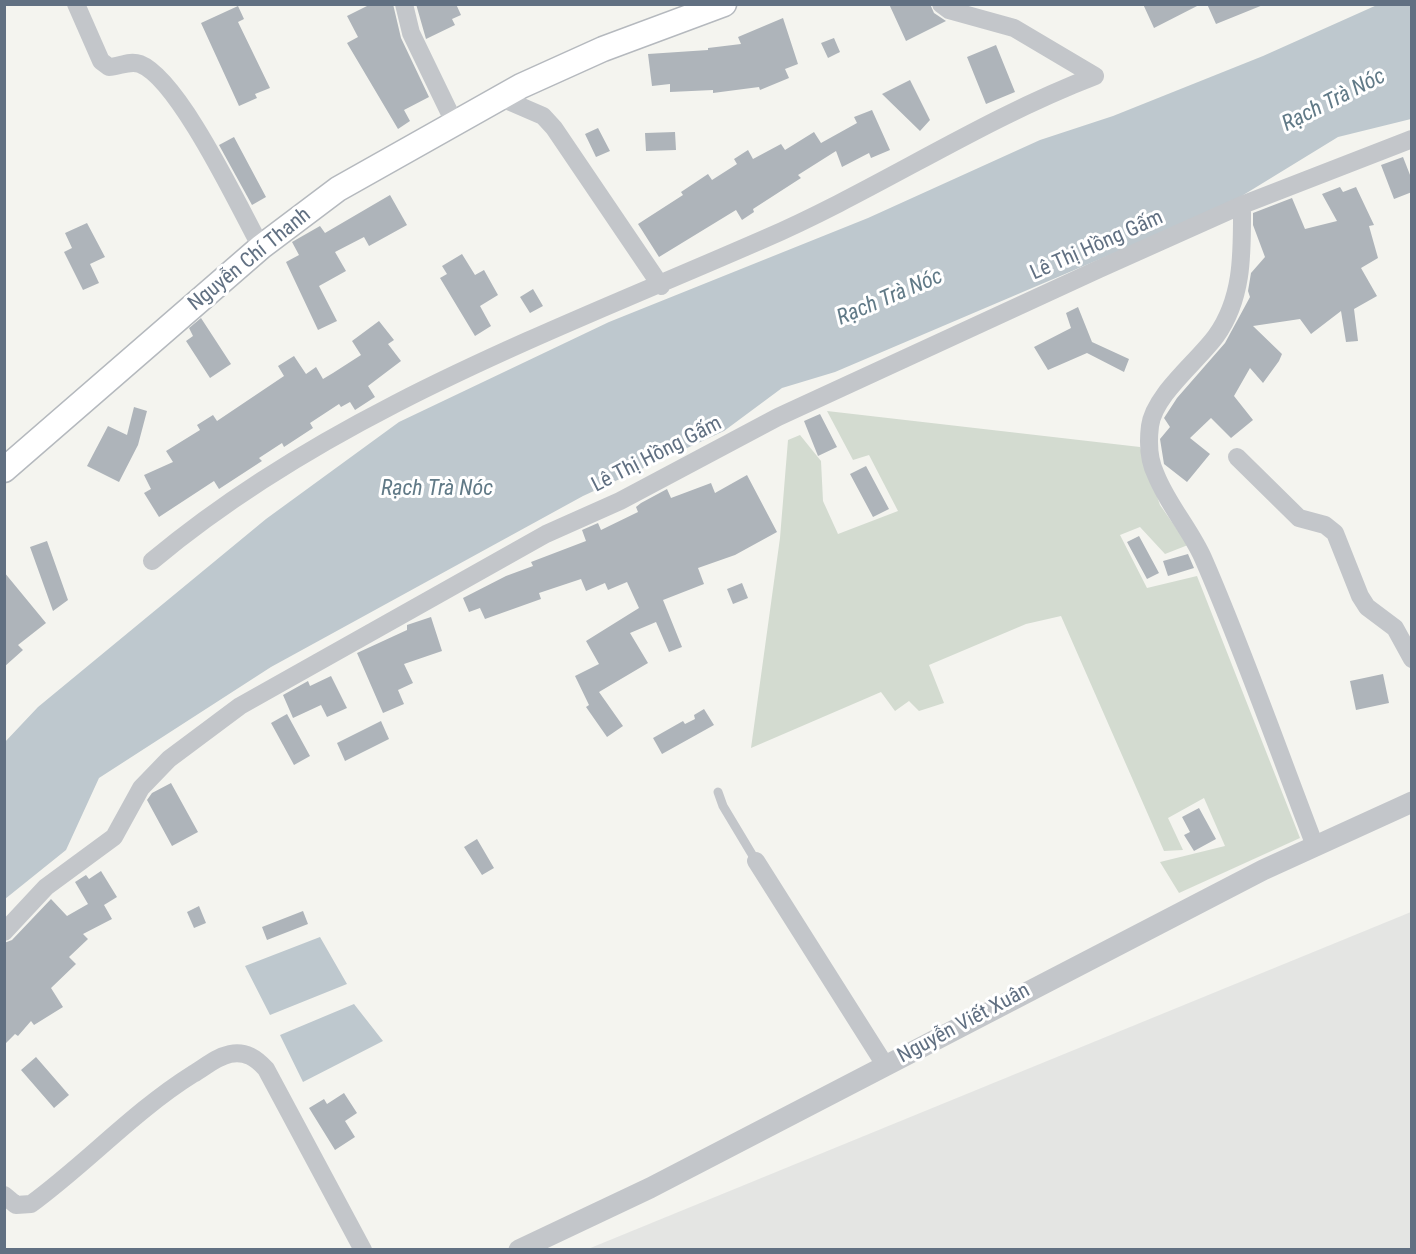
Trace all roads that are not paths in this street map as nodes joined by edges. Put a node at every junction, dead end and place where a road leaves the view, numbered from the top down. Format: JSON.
{"nodes":[{"id":1,"x":76,"y":4,"type":"edge"},
{"id":2,"x":404,"y":4,"type":"edge"},
{"id":3,"x":724,"y":4,"type":"edge"},
{"id":4,"x":941,"y":4,"type":"edge"},
{"id":5,"x":499,"y":97,"type":"junction"},
{"id":6,"x":454,"y":122,"type":"junction"},
{"id":7,"x":1412,"y":140,"type":"edge"},
{"id":8,"x":1242,"y":205,"type":"junction"},
{"id":9,"x":261,"y":247,"type":"junction"},
{"id":10,"x":661,"y":286,"type":"junction"},
{"id":11,"x":1237,"y":457,"type":"dead end"},
{"id":12,"x":4,"y":470,"type":"edge"},
{"id":13,"x":152,"y":561,"type":"dead end"},
{"id":14,"x":1412,"y":659,"type":"edge"},
{"id":15,"x":718,"y":792,"type":"dead end"},
{"id":16,"x":1412,"y":802,"type":"edge"},
{"id":17,"x":1315,"y":846,"type":"junction"},
{"id":18,"x":756,"y":861,"type":"joint"},
{"id":19,"x":4,"y":932,"type":"edge"},
{"id":20,"x":885,"y":1065,"type":"junction"},
{"id":21,"x":4,"y":1195,"type":"edge"},
{"id":22,"x":363,"y":1250,"type":"edge"},
{"id":23,"x":519,"y":1250,"type":"edge"}],
"edges":[{"from":1,"to":9,"type":"street"},
{"from":2,"to":6,"type":"street"},
{"from":3,"to":5,"type":"main road","name":"Nguyễn Chí Thanh"},
{"from":4,"to":10,"type":"street"},
{"from":5,"to":6,"type":"main road","name":"Nguyễn Chí Thanh"},
{"from":5,"to":10,"type":"street"},
{"from":6,"to":9,"type":"main road","name":"Nguyễn Chí Thanh"},
{"from":7,"to":8,"type":"street","name":"Lê Thị Hồng Gấm"},
{"from":8,"to":17,"type":"street"},
{"from":8,"to":19,"type":"street","name":"Lê Thị Hồng Gấm"},
{"from":9,"to":12,"type":"main road","name":"Nguyễn Chí Thanh"},
{"from":10,"to":13,"type":"street"},
{"from":11,"to":14,"type":"street"},
{"from":15,"to":18,"type":"lane"},
{"from":16,"to":17,"type":"street","name":"Nguyễn Viết Xuân"},
{"from":17,"to":20,"type":"street","name":"Nguyễn Viết Xuân"},
{"from":18,"to":20,"type":"street"},
{"from":20,"to":23,"type":"street","name":"Nguyễn Viết Xuân"},
{"from":21,"to":22,"type":"street"}]}
